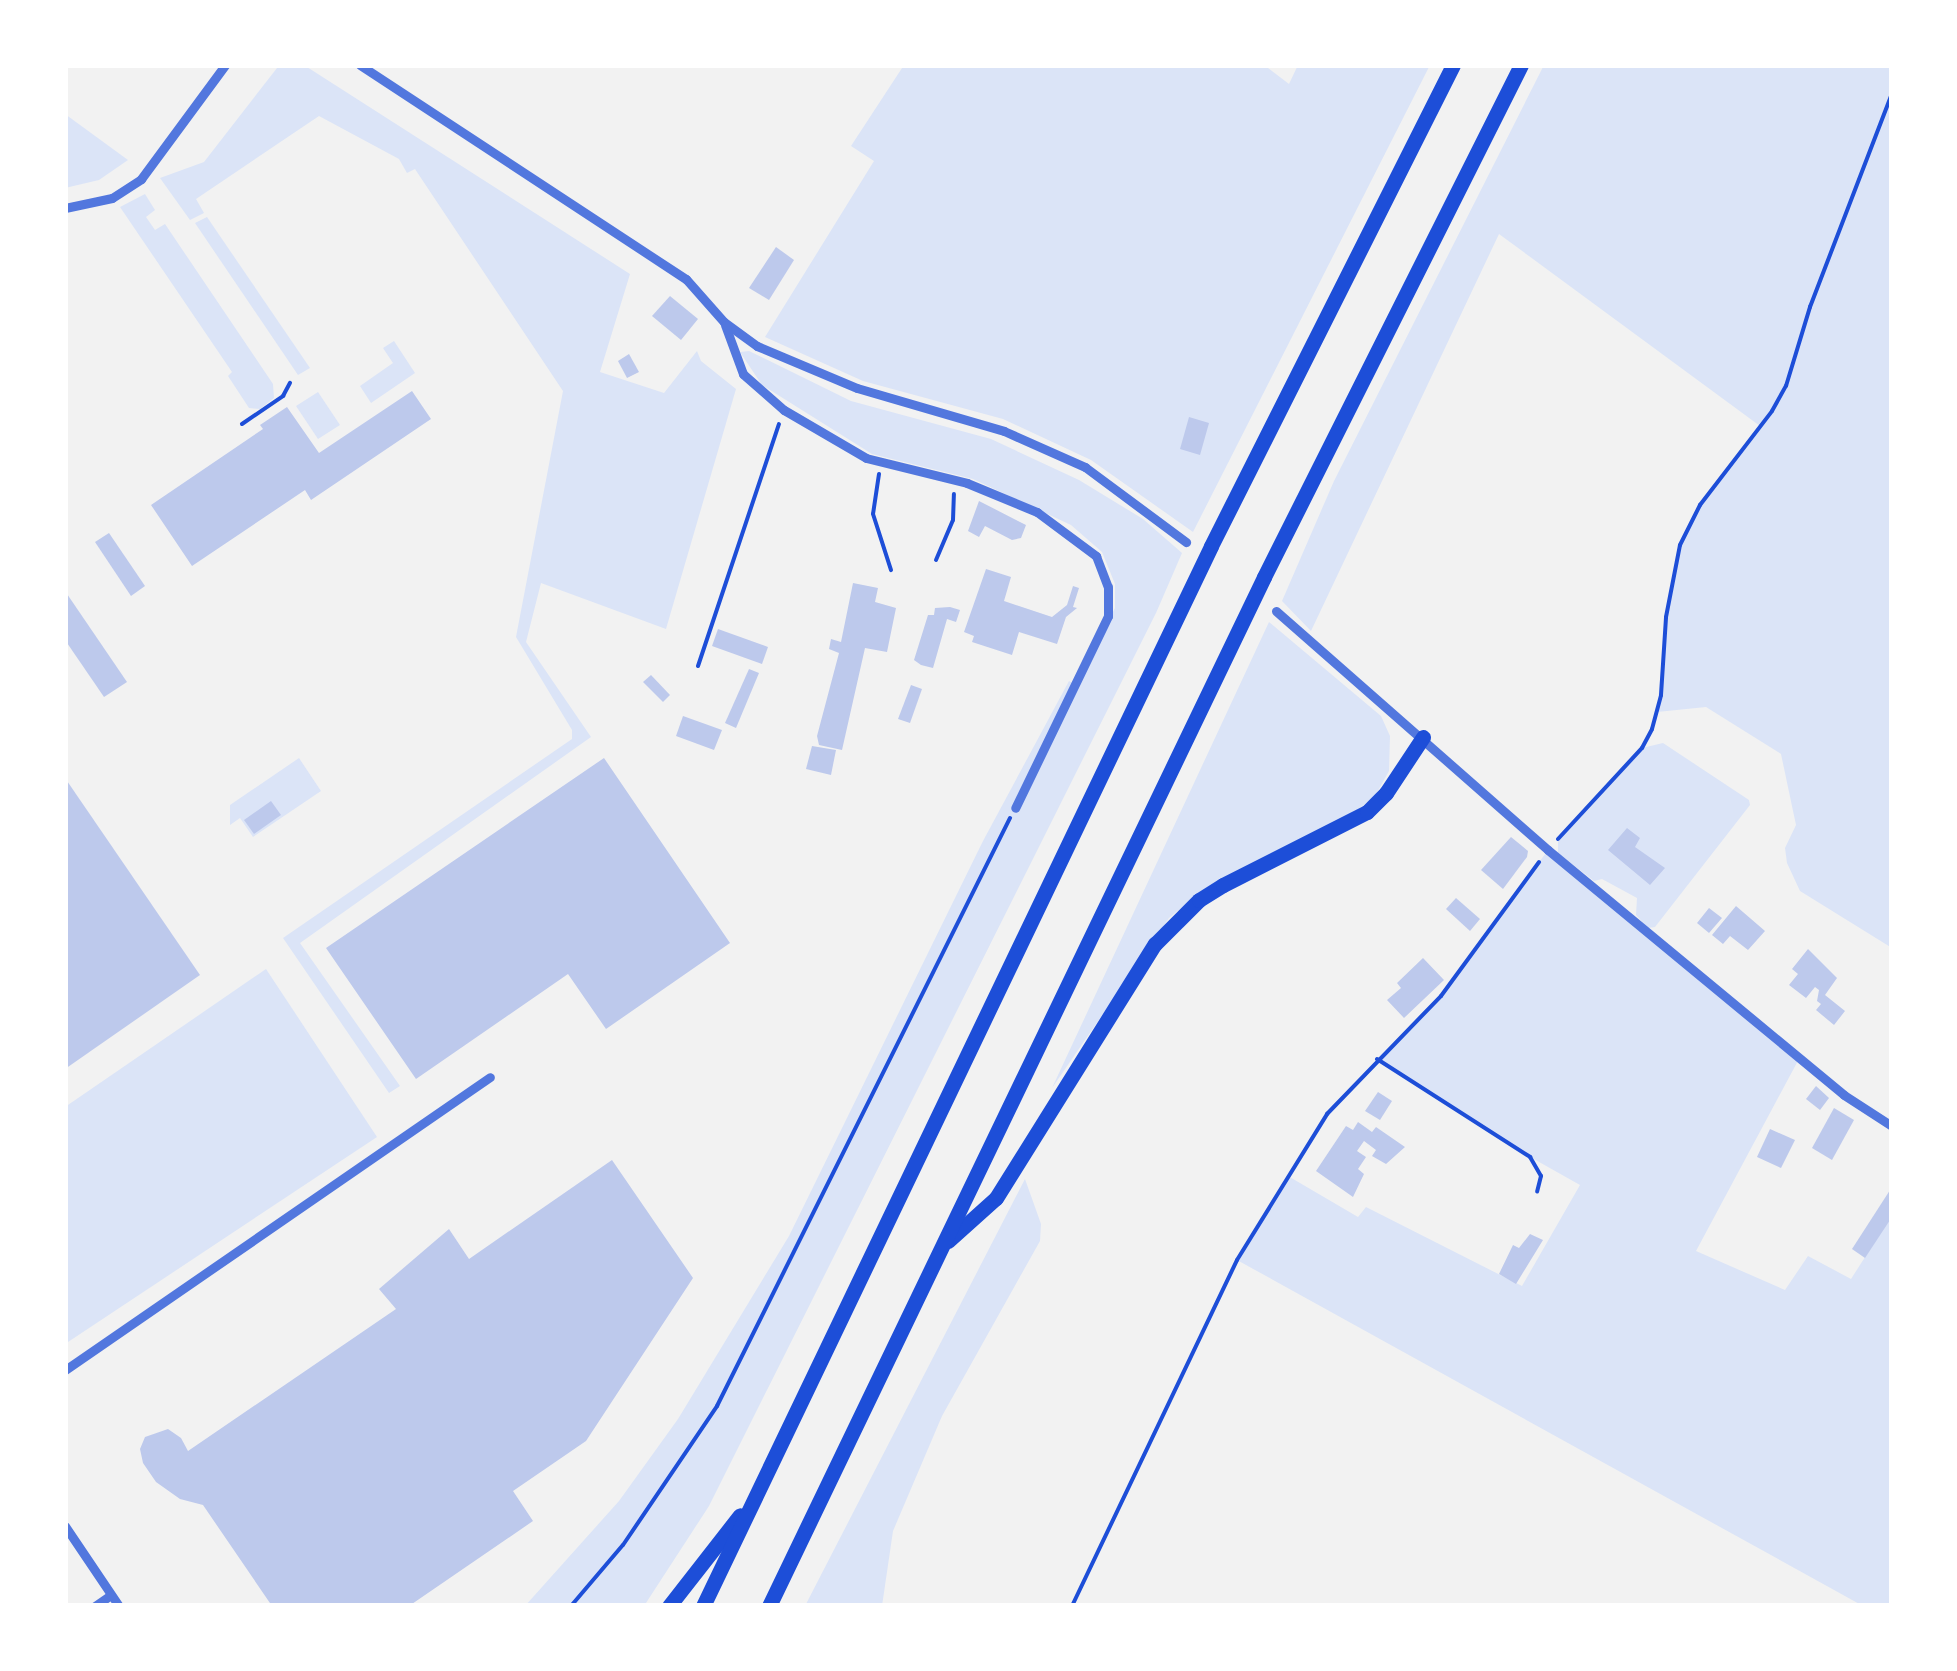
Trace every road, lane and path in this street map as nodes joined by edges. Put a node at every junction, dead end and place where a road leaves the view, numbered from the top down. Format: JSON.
{"nodes":[{"id":1,"x":225,"y":65,"type":"edge"},
{"id":2,"x":360,"y":65,"type":"edge"},
{"id":3,"x":1453,"y":65,"type":"edge"},
{"id":4,"x":1522,"y":65,"type":"edge"},
{"id":5,"x":1892,"y":93,"type":"edge"},
{"id":6,"x":65,"y":208,"type":"edge"},
{"id":7,"x":724,"y":322,"type":"junction"},
{"id":8,"x":290,"y":383,"type":"dead end"},
{"id":9,"x":784,"y":410,"type":"junction"},
{"id":10,"x":242,"y":424,"type":"dead end"},
{"id":11,"x":882,"y":463,"type":"junction"},
{"id":12,"x":942,"y":477,"type":"junction"},
{"id":13,"x":1186,"y":542,"type":"dead end"},
{"id":14,"x":936,"y":560,"type":"dead end"},
{"id":15,"x":891,"y":570,"type":"dead end"},
{"id":16,"x":1276,"y":611,"type":"dead end"},
{"id":17,"x":698,"y":666,"type":"dead end"},
{"id":18,"x":1423,"y":736,"type":"junction"},
{"id":19,"x":1015,"y":808,"type":"joint"},
{"id":20,"x":1548,"y":850,"type":"junction"},
{"id":21,"x":1377,"y":1059,"type":"junction"},
{"id":22,"x":490,"y":1077,"type":"dead end"},
{"id":23,"x":1892,"y":1126,"type":"edge"},
{"id":24,"x":1536,"y":1192,"type":"dead end"},
{"id":25,"x":941,"y":1247,"type":"junction"},
{"id":26,"x":65,"y":1370,"type":"edge"},
{"id":27,"x":756,"y":1497,"type":"junction"},
{"id":28,"x":65,"y":1526,"type":"edge"},
{"id":29,"x":111,"y":1595,"type":"junction"},
{"id":30,"x":771,"y":1604,"type":"edge"},
{"id":31,"x":95,"y":1606,"type":"edge"},
{"id":32,"x":119,"y":1606,"type":"edge"},
{"id":33,"x":571,"y":1606,"type":"edge"},
{"id":34,"x":668,"y":1606,"type":"edge"},
{"id":35,"x":703,"y":1606,"type":"edge"},
{"id":36,"x":1072,"y":1606,"type":"edge"}],
"edges":[{"from":1,"to":6,"type":"street"},
{"from":2,"to":7,"type":"street"},
{"from":3,"to":27,"type":"highway"},
{"from":4,"to":25,"type":"highway"},
{"from":5,"to":20,"type":"path"},
{"from":7,"to":9,"type":"street"},
{"from":7,"to":13,"type":"street"},
{"from":8,"to":10,"type":"path"},
{"from":9,"to":11,"type":"street"},
{"from":9,"to":17,"type":"path"},
{"from":11,"to":12,"type":"street"},
{"from":11,"to":15,"type":"path"},
{"from":12,"to":14,"type":"path"},
{"from":12,"to":19,"type":"street"},
{"from":16,"to":18,"type":"street"},
{"from":18,"to":20,"type":"street"},
{"from":18,"to":25,"type":"highway"},
{"from":19,"to":33,"type":"path"},
{"from":20,"to":21,"type":"path"},
{"from":20,"to":23,"type":"street"},
{"from":21,"to":24,"type":"path"},
{"from":21,"to":36,"type":"path"},
{"from":22,"to":26,"type":"street"},
{"from":25,"to":30,"type":"highway"},
{"from":27,"to":34,"type":"highway"},
{"from":27,"to":35,"type":"highway"},
{"from":28,"to":29,"type":"street"},
{"from":29,"to":31,"type":"street"},
{"from":29,"to":32,"type":"street"}]}
